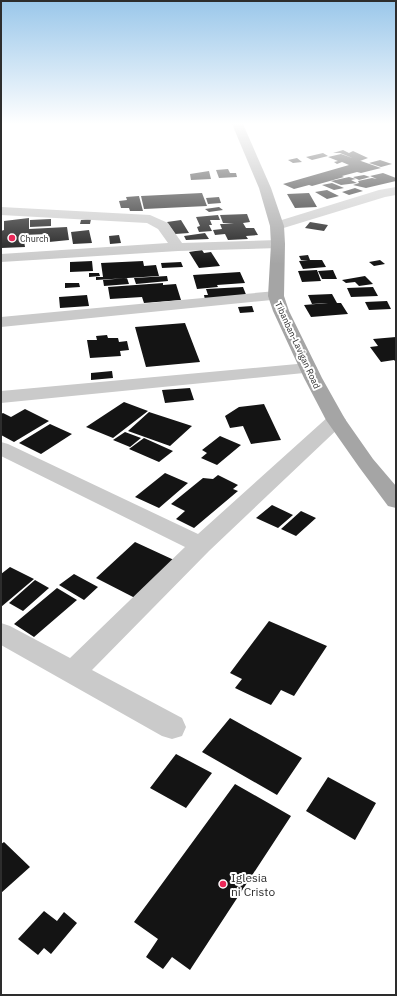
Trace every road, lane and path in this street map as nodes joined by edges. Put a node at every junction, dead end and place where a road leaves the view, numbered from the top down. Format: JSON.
{"nodes":[{"id":1,"x":257,"y":170,"type":"edge"},
{"id":2,"x":396,"y":190,"type":"edge"},
{"id":3,"x":1,"y":212,"type":"edge"},
{"id":4,"x":277,"y":226,"type":"junction"},
{"id":5,"x":278,"y":244,"type":"junction"},
{"id":6,"x":178,"y":247,"type":"junction"},
{"id":7,"x":1,"y":258,"type":"edge"},
{"id":8,"x":276,"y":296,"type":"junction"},
{"id":9,"x":1,"y":322,"type":"edge"},
{"id":10,"x":308,"y":368,"type":"junction"},
{"id":11,"x":1,"y":397,"type":"edge"},
{"id":12,"x":336,"y":420,"type":"junction"},
{"id":13,"x":1,"y":448,"type":"edge"},
{"id":14,"x":396,"y":501,"type":"edge"},
{"id":15,"x":201,"y":545,"type":"junction"},
{"id":16,"x":1,"y":633,"type":"edge"},
{"id":17,"x":73,"y":672,"type":"junction"},
{"id":18,"x":172,"y":727,"type":"dead end"}],
"edges":[{"from":1,"to":4,"type":"main road","name":"Tibanban-Lavigan Road"},
{"from":2,"to":4,"type":"street"},
{"from":3,"to":6,"type":"street"},
{"from":4,"to":5,"type":"main road","name":"Tibanban-Lavigan Road"},
{"from":5,"to":6,"type":"street"},
{"from":5,"to":8,"type":"main road","name":"Tibanban-Lavigan Road"},
{"from":6,"to":7,"type":"street"},
{"from":8,"to":9,"type":"street"},
{"from":8,"to":10,"type":"main road","name":"Tibanban-Lavigan Road"},
{"from":10,"to":11,"type":"street"},
{"from":10,"to":12,"type":"main road","name":"Tibanban-Lavigan Road"},
{"from":12,"to":14,"type":"main road","name":"Tibanban-Lavigan Road"},
{"from":12,"to":15,"type":"street"},
{"from":13,"to":15,"type":"street"},
{"from":15,"to":17,"type":"street"},
{"from":16,"to":17,"type":"street"},
{"from":17,"to":18,"type":"street"}]}
